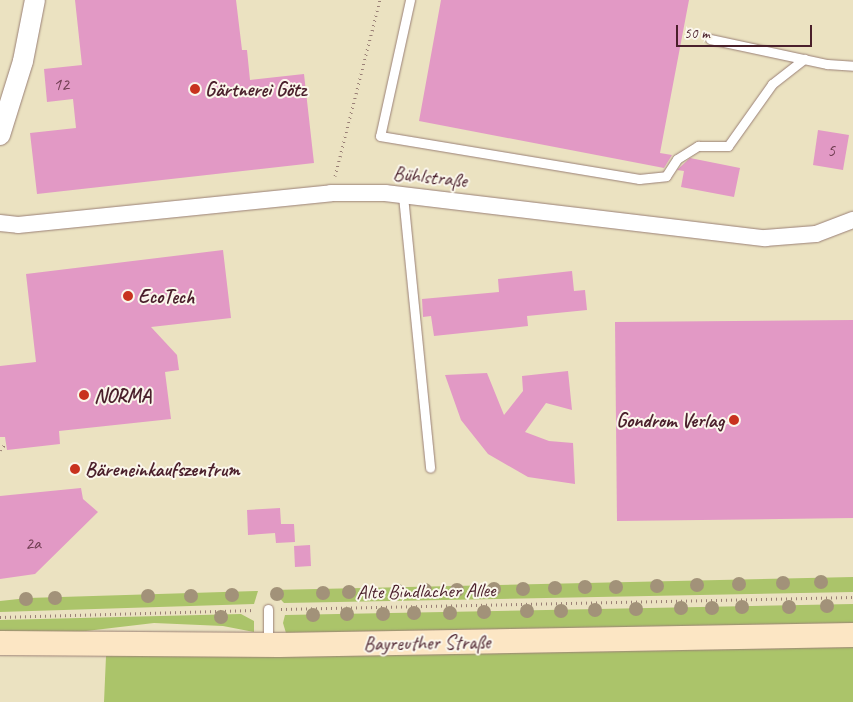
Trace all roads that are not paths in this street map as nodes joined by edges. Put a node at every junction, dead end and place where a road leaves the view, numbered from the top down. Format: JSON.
{"nodes":[{"id":1,"x":35,"y":0,"type":"edge"},
{"id":2,"x":410,"y":0,"type":"edge"},
{"id":3,"x":710,"y":39,"type":"dead end"},
{"id":4,"x":804,"y":59,"type":"junction"},
{"id":5,"x":853,"y":66,"type":"edge"},
{"id":6,"x":0,"y":134,"type":"edge"},
{"id":7,"x":404,"y":196,"type":"junction"},
{"id":8,"x":853,"y":220,"type":"edge"},
{"id":9,"x":0,"y":223,"type":"edge"},
{"id":10,"x":430,"y":468,"type":"dead end"},
{"id":11,"x":268,"y":609,"type":"road end"},
{"id":12,"x":853,"y":635,"type":"edge"},
{"id":13,"x":0,"y":643,"type":"edge"},
{"id":14,"x":268,"y":645,"type":"junction"}],
"edges":[{"from":1,"to":6,"type":"street"},
{"from":2,"to":4,"type":"lane"},
{"from":3,"to":4,"type":"lane"},
{"from":4,"to":5,"type":"lane"},
{"from":7,"to":8,"type":"street","name":"Bühlstraße"},
{"from":7,"to":9,"type":"street","name":"Bühlstraße"},
{"from":7,"to":10,"type":"lane"},
{"from":11,"to":14,"type":"lane"},
{"from":12,"to":14,"type":"main road","name":"Bayreuther Straße"},
{"from":13,"to":14,"type":"main road","name":"Bayreuther Straße"}]}
